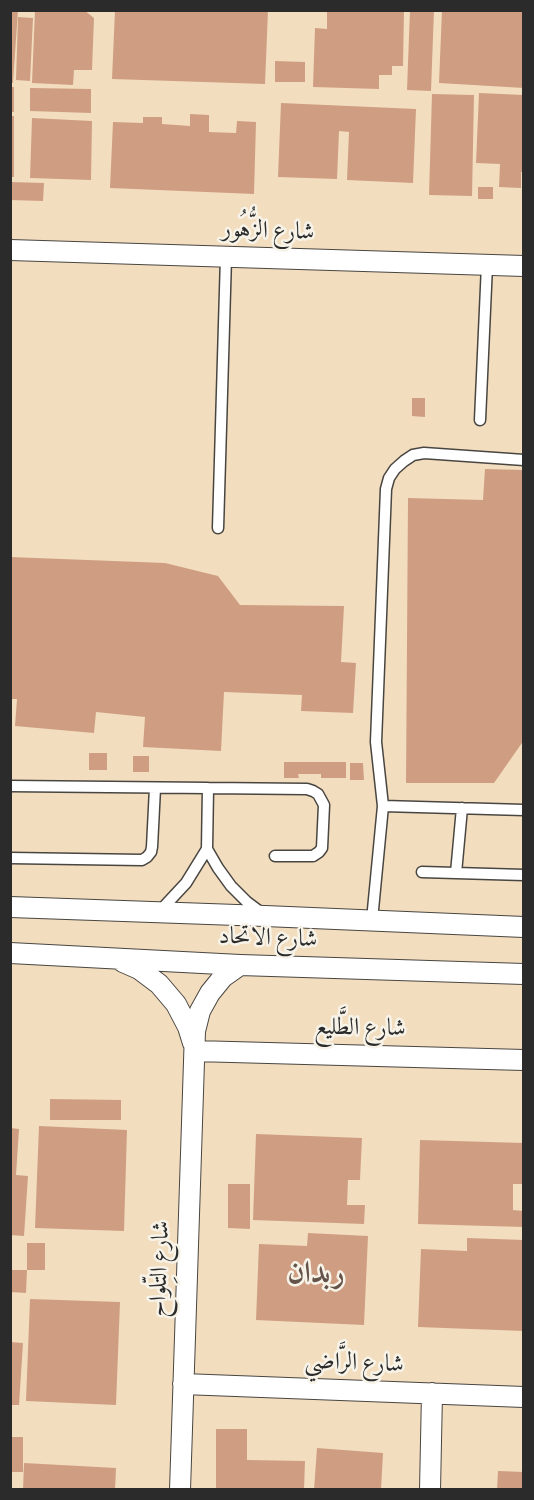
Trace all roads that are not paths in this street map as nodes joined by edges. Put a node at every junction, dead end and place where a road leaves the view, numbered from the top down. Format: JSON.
{"nodes":[{"id":1,"x":10,"y":250,"type":"edge"},
{"id":2,"x":226,"y":257,"type":"junction"},
{"id":3,"x":487,"y":265,"type":"junction"},
{"id":4,"x":524,"y":266,"type":"edge"},
{"id":5,"x":480,"y":420,"type":"dead end"},
{"id":6,"x":524,"y":460,"type":"edge"},
{"id":7,"x":218,"y":528,"type":"dead end"},
{"id":8,"x":10,"y":786,"type":"edge"},
{"id":9,"x":155,"y":788,"type":"junction"},
{"id":10,"x":208,"y":788,"type":"junction"},
{"id":11,"x":383,"y":806,"type":"junction"},
{"id":12,"x":462,"y":808,"type":"junction"},
{"id":13,"x":524,"y":810,"type":"edge"},
{"id":14,"x":207,"y":849,"type":"junction"},
{"id":15,"x":275,"y":856,"type":"dead end"},
{"id":16,"x":10,"y":858,"type":"edge"},
{"id":17,"x":422,"y":872,"type":"dead end"},
{"id":18,"x":456,"y":873,"type":"junction"},
{"id":19,"x":524,"y":875,"type":"edge"},
{"id":20,"x":10,"y":907,"type":"edge"},
{"id":21,"x":159,"y":912,"type":"junction"},
{"id":22,"x":265,"y":915,"type":"junction"},
{"id":23,"x":372,"y":920,"type":"junction"},
{"id":24,"x":524,"y":927,"type":"edge"},
{"id":25,"x":10,"y":952,"type":"edge"},
{"id":26,"x":115,"y":959,"type":"junction"},
{"id":27,"x":240,"y":965,"type":"junction"},
{"id":28,"x":524,"y":974,"type":"edge"},
{"id":29,"x":195,"y":1051,"type":"junction"},
{"id":30,"x":524,"y":1060,"type":"edge"},
{"id":31,"x":183,"y":1384,"type":"junction"},
{"id":32,"x":432,"y":1393,"type":"junction"},
{"id":33,"x":524,"y":1396,"type":"edge"},
{"id":34,"x":180,"y":1490,"type":"edge"},
{"id":35,"x":430,"y":1490,"type":"edge"}],
"edges":[{"from":1,"to":2,"type":"street","name":"شارع الزُّهُور"},
{"from":2,"to":3,"type":"street","name":"شارع الزُّهُور"},
{"from":2,"to":7,"type":"lane"},
{"from":3,"to":4,"type":"street","name":"شارع الزُّهُور"},
{"from":3,"to":5,"type":"lane"},
{"from":6,"to":11,"type":"lane"},
{"from":8,"to":9,"type":"lane"},
{"from":9,"to":10,"type":"lane"},
{"from":9,"to":16,"type":"lane"},
{"from":10,"to":14,"type":"lane"},
{"from":10,"to":15,"type":"lane"},
{"from":11,"to":12,"type":"lane"},
{"from":11,"to":23,"type":"lane"},
{"from":12,"to":13,"type":"lane"},
{"from":12,"to":18,"type":"lane"},
{"from":14,"to":21,"type":"lane"},
{"from":14,"to":22,"type":"lane"},
{"from":17,"to":18,"type":"lane"},
{"from":18,"to":19,"type":"lane"},
{"from":20,"to":21,"type":"street","name":"شارع الاتحاد"},
{"from":21,"to":22,"type":"street","name":"شارع الاتحاد"},
{"from":22,"to":23,"type":"street","name":"شارع الاتحاد"},
{"from":23,"to":24,"type":"street","name":"شارع الاتحاد"},
{"from":25,"to":26,"type":"street","name":"شارع الاتحاد"},
{"from":26,"to":27,"type":"street","name":"شارع الاتحاد"},
{"from":26,"to":29,"type":"street","name":"شارع التِّلواح"},
{"from":27,"to":28,"type":"street","name":"شارع الاتحاد"},
{"from":27,"to":29,"type":"street","name":"شارع التِّلواح"},
{"from":29,"to":30,"type":"street","name":"شارع الطَّليع"},
{"from":29,"to":31,"type":"street","name":"شارع التِّلواح"},
{"from":31,"to":32,"type":"street","name":"شارع الرَّاضي"},
{"from":31,"to":34,"type":"street","name":"شارع التِّلواح"},
{"from":32,"to":33,"type":"street","name":"شارع الرَّاضي"},
{"from":32,"to":35,"type":"street"}]}
